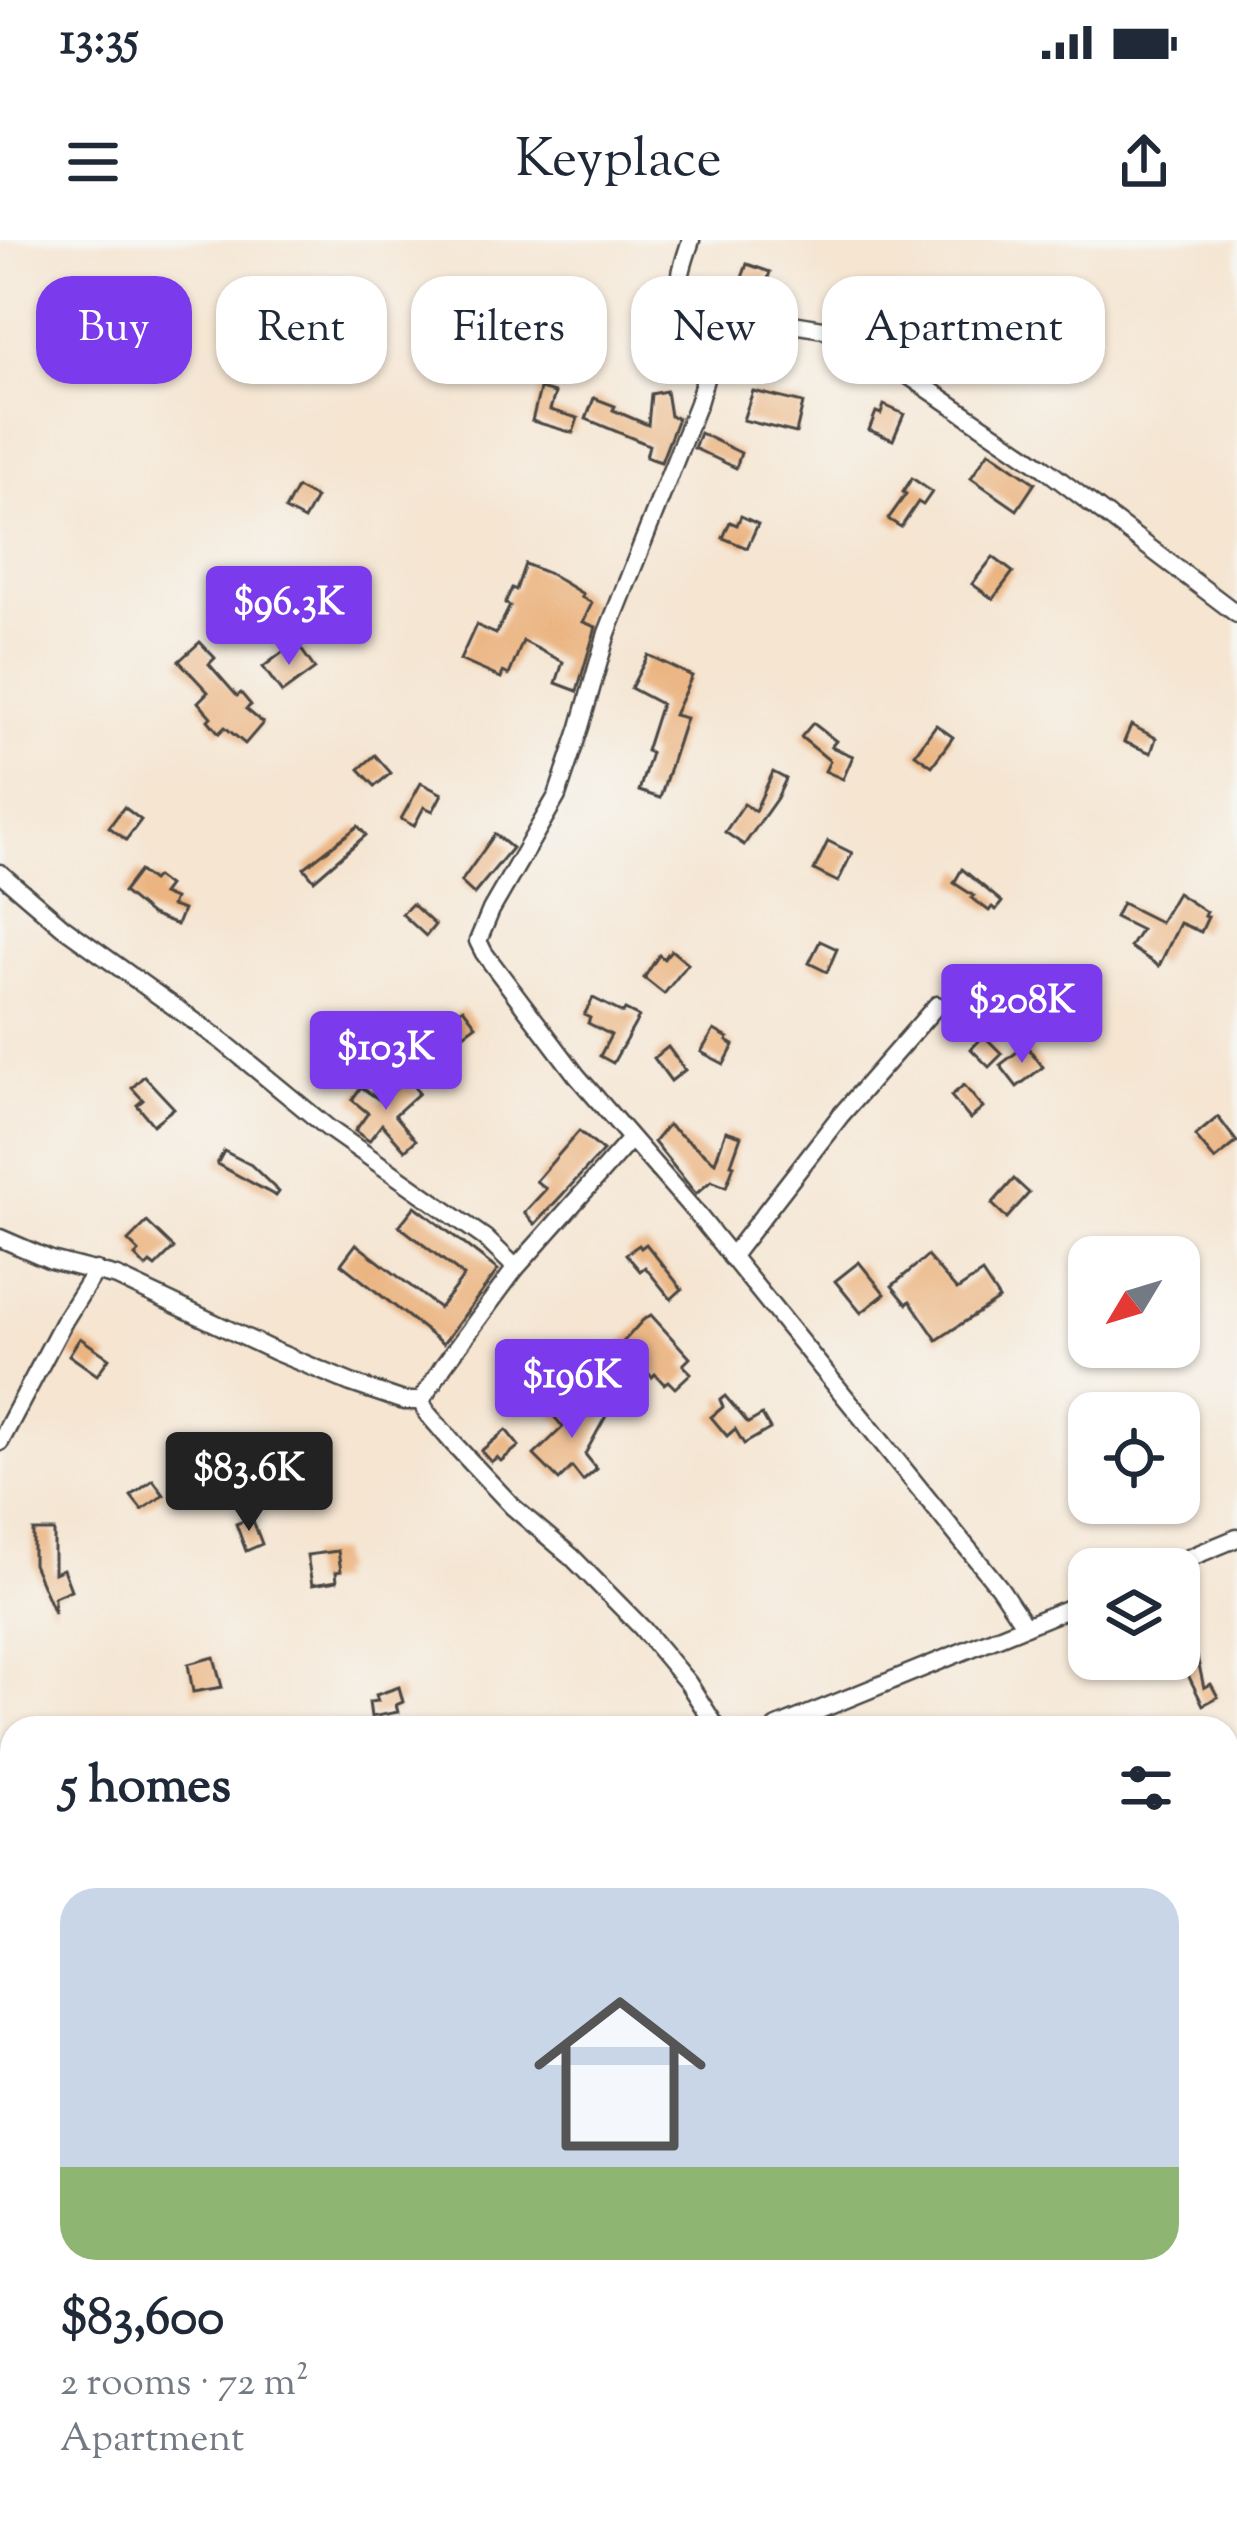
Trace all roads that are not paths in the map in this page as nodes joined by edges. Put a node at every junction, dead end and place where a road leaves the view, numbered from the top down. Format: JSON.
{"nodes":[{"id":1,"x":691,"y":240,"type":"edge"},
{"id":2,"x":680,"y":276,"type":"edge"},
{"id":3,"x":798,"y":325,"type":"edge"},
{"id":4,"x":704,"y":384,"type":"edge"},
{"id":5,"x":1237,"y":614,"type":"edge"},
{"id":6,"x":0,"y":873,"type":"edge"},
{"id":7,"x":937,"y":1004,"type":"dead end"},
{"id":8,"x":630,"y":1140,"type":"junction"},
{"id":9,"x":0,"y":1238,"type":"edge"},
{"id":10,"x":731,"y":1257,"type":"junction"},
{"id":11,"x":515,"y":1269,"type":"junction"},
{"id":12,"x":96,"y":1270,"type":"junction"},
{"id":13,"x":421,"y":1401,"type":"junction"},
{"id":14,"x":0,"y":1442,"type":"edge"},
{"id":15,"x":1237,"y":1538,"type":"edge"},
{"id":16,"x":1200,"y":1553,"type":"edge"},
{"id":17,"x":1068,"y":1609,"type":"edge"},
{"id":18,"x":1025,"y":1626,"type":"junction"},
{"id":19,"x":708,"y":1716,"type":"edge"},
{"id":20,"x":804,"y":1716,"type":"edge"}],
"edges":[{"from":1,"to":2,"type":"street"},
{"from":3,"to":5,"type":"street"},
{"from":4,"to":8,"type":"street"},
{"from":6,"to":11,"type":"street"},
{"from":7,"to":10,"type":"street"},
{"from":8,"to":10,"type":"street"},
{"from":8,"to":11,"type":"street"},
{"from":9,"to":12,"type":"street"},
{"from":10,"to":18,"type":"street"},
{"from":11,"to":13,"type":"street"},
{"from":12,"to":13,"type":"street"},
{"from":12,"to":14,"type":"street"},
{"from":13,"to":19,"type":"street"},
{"from":15,"to":16,"type":"street"},
{"from":17,"to":18,"type":"street"},
{"from":18,"to":20,"type":"street"}]}
